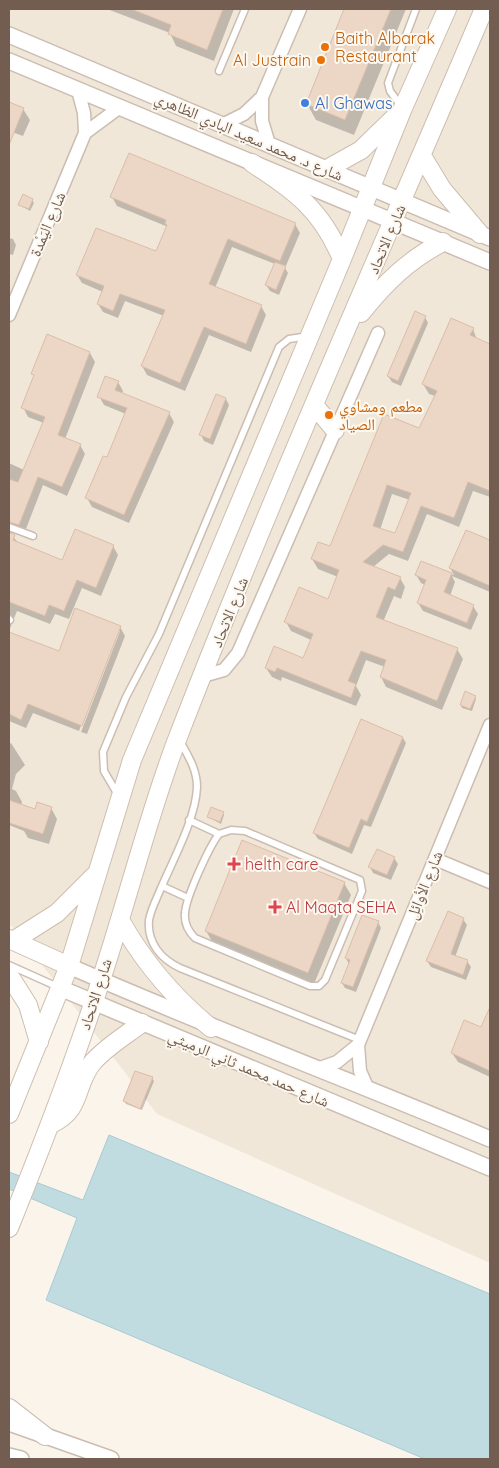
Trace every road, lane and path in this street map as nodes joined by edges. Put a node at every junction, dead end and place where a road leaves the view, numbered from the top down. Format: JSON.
{"nodes":[{"id":1,"x":245,"y":9,"type":"edge"},
{"id":2,"x":300,"y":9,"type":"edge"},
{"id":3,"x":416,"y":9,"type":"edge"},
{"id":4,"x":446,"y":9,"type":"edge"},
{"id":5,"x":484,"y":9,"type":"edge"},
{"id":6,"x":9,"y":35,"type":"edge"},
{"id":7,"x":32,"y":46,"type":"junction"},
{"id":8,"x":15,"y":63,"type":"edge"},
{"id":9,"x":219,"y":71,"type":"dead end"},
{"id":10,"x":78,"y":90,"type":"junction"},
{"id":11,"x":262,"y":97,"type":"junction"},
{"id":12,"x":120,"y":107,"type":"junction"},
{"id":13,"x":403,"y":108,"type":"junction"},
{"id":14,"x":222,"y":125,"type":"junction"},
{"id":15,"x":85,"y":133,"type":"junction"},
{"id":16,"x":269,"y":144,"type":"junction"},
{"id":17,"x":422,"y":156,"type":"junction"},
{"id":18,"x":252,"y":163,"type":"junction"},
{"id":19,"x":327,"y":169,"type":"junction"},
{"id":20,"x":372,"y":188,"type":"junction"},
{"id":21,"x":402,"y":202,"type":"junction"},
{"id":22,"x":363,"y":208,"type":"junction"},
{"id":23,"x":394,"y":221,"type":"junction"},
{"id":24,"x":485,"y":236,"type":"edge"},
{"id":25,"x":443,"y":242,"type":"junction"},
{"id":26,"x":342,"y":259,"type":"junction"},
{"id":27,"x":490,"y":262,"type":"edge"},
{"id":28,"x":13,"y":291,"type":"edge"},
{"id":29,"x":9,"y":315,"type":"edge"},
{"id":30,"x":346,"y":331,"type":"junction"},
{"id":31,"x":378,"y":333,"type":"dead end"},
{"id":32,"x":310,"y":336,"type":"junction"},
{"id":33,"x":314,"y":405,"type":"junction"},
{"id":34,"x":335,"y":430,"type":"junction"},
{"id":35,"x":9,"y":527,"type":"edge"},
{"id":36,"x":33,"y":536,"type":"dead end"},
{"id":37,"x":203,"y":676,"type":"junction"},
{"id":38,"x":490,"y":725,"type":"edge"},
{"id":39,"x":178,"y":738,"type":"junction"},
{"id":40,"x":120,"y":798,"type":"junction"},
{"id":41,"x":189,"y":820,"type":"junction"},
{"id":42,"x":219,"y":834,"type":"junction"},
{"id":43,"x":435,"y":859,"type":"junction"},
{"id":44,"x":98,"y":872,"type":"junction"},
{"id":45,"x":490,"y":882,"type":"edge"},
{"id":46,"x":162,"y":886,"type":"junction"},
{"id":47,"x":188,"y":898,"type":"junction"},
{"id":48,"x":120,"y":920,"type":"junction"},
{"id":49,"x":11,"y":940,"type":"edge"},
{"id":50,"x":9,"y":966,"type":"edge"},
{"id":51,"x":69,"y":966,"type":"junction"},
{"id":52,"x":9,"y":975,"type":"edge"},
{"id":53,"x":99,"y":980,"type":"junction"},
{"id":54,"x":60,"y":988,"type":"junction"},
{"id":55,"x":93,"y":1002,"type":"junction"},
{"id":56,"x":142,"y":1023,"type":"junction"},
{"id":57,"x":211,"y":1028,"type":"junction"},
{"id":58,"x":39,"y":1042,"type":"junction"},
{"id":59,"x":359,"y":1043,"type":"junction"},
{"id":60,"x":320,"y":1068,"type":"junction"},
{"id":61,"x":367,"y":1087,"type":"junction"},
{"id":62,"x":9,"y":1114,"type":"edge"},
{"id":63,"x":51,"y":1124,"type":"junction"},
{"id":64,"x":490,"y":1139,"type":"edge"},
{"id":65,"x":490,"y":1168,"type":"edge"},
{"id":66,"x":9,"y":1228,"type":"edge"},
{"id":67,"x":9,"y":1408,"type":"edge"},
{"id":68,"x":9,"y":1423,"type":"edge"},
{"id":69,"x":45,"y":1436,"type":"junction"},
{"id":70,"x":9,"y":1456,"type":"edge"},
{"id":71,"x":21,"y":1459,"type":"edge"},
{"id":72,"x":111,"y":1459,"type":"edge"}],
"edges":[{"from":1,"to":9,"type":"lane"},
{"from":2,"to":11,"type":"street"},
{"from":3,"to":13,"type":"lane"},
{"from":4,"to":13,"type":"main road","name":"شارع الاتحاد"},
{"from":5,"to":17,"type":"main road","name":"شارع الاتحاد"},
{"from":6,"to":7,"type":"street","name":"شارع د. محمد سعيد البادي الظاهري"},
{"from":7,"to":8,"type":"street"},
{"from":7,"to":14,"type":"street","name":"شارع د. محمد سعيد البادي الظاهري"},
{"from":8,"to":10,"type":"street","name":"شارع د. محمد سعيد البادي الظاهري"},
{"from":10,"to":12,"type":"street","name":"شارع د. محمد سعيد البادي الظاهري"},
{"from":10,"to":15,"type":"street","name":"شارع اليَمْدة"},
{"from":11,"to":14,"type":"street"},
{"from":11,"to":16,"type":"street"},
{"from":12,"to":15,"type":"street"},
{"from":12,"to":18,"type":"street","name":"شارع د. محمد سعيد البادي الظاهري"},
{"from":13,"to":19,"type":"main road"},
{"from":13,"to":20,"type":"main road","name":"شارع الاتحاد"},
{"from":14,"to":16,"type":"street","name":"شارع د. محمد سعيد البادي الظاهري"},
{"from":15,"to":28,"type":"street","name":"شارع اليَمْدة"},
{"from":16,"to":19,"type":"street","name":"شارع د. محمد سعيد البادي الظاهري"},
{"from":17,"to":21,"type":"main road","name":"شارع الاتحاد"},
{"from":17,"to":24,"type":"main road"},
{"from":18,"to":22,"type":"street","name":"شارع د. محمد سعيد البادي الظاهري"},
{"from":18,"to":26,"type":"main road"},
{"from":19,"to":20,"type":"street","name":"شارع د. محمد سعيد البادي الظاهري"},
{"from":20,"to":21,"type":"street","name":"شارع د. محمد سعيد البادي الظاهري"},
{"from":20,"to":22,"type":"main road","name":"شارع الاتحاد"},
{"from":21,"to":23,"type":"main road","name":"شارع الاتحاد"},
{"from":21,"to":24,"type":"street","name":"شارع د. محمد سعيد البادي الظاهري"},
{"from":22,"to":23,"type":"street","name":"شارع د. محمد سعيد البادي الظاهري"},
{"from":22,"to":26,"type":"main road","name":"شارع الاتحاد"},
{"from":23,"to":25,"type":"street","name":"شارع د. محمد سعيد البادي الظاهري"},
{"from":23,"to":30,"type":"main road","name":"شارع الاتحاد"},
{"from":25,"to":27,"type":"street","name":"شارع د. محمد سعيد البادي الظاهري"},
{"from":25,"to":30,"type":"main road"},
{"from":26,"to":32,"type":"main road","name":"شارع الاتحاد"},
{"from":28,"to":29,"type":"street","name":"شارع اليَمْدة"},
{"from":30,"to":33,"type":"main road","name":"شارع الاتحاد"},
{"from":31,"to":34,"type":"street"},
{"from":32,"to":40,"type":"main road","name":"شارع الاتحاد"},
{"from":32,"to":40,"type":"lane"},
{"from":33,"to":34,"type":"main road"},
{"from":33,"to":37,"type":"main road","name":"شارع الاتحاد"},
{"from":34,"to":37,"type":"street"},
{"from":35,"to":36,"type":"lane"},
{"from":37,"to":39,"type":"main road","name":"شارع الاتحاد"},
{"from":38,"to":43,"type":"street","name":"شارع الأوائِل"},
{"from":39,"to":41,"type":"lane"},
{"from":39,"to":48,"type":"main road","name":"شارع الاتحاد"},
{"from":40,"to":44,"type":"main road","name":"شارع الاتحاد"},
{"from":41,"to":42,"type":"lane"},
{"from":41,"to":46,"type":"lane"},
{"from":42,"to":47,"type":"lane"},
{"from":42,"to":47,"type":"lane"},
{"from":43,"to":45,"type":"street"},
{"from":43,"to":59,"type":"street","name":"شارع الأوائِل"},
{"from":44,"to":49,"type":"main road"},
{"from":44,"to":51,"type":"main road","name":"شارع الاتحاد"},
{"from":46,"to":47,"type":"lane"},
{"from":46,"to":59,"type":"lane"},
{"from":48,"to":53,"type":"main road","name":"شارع الاتحاد"},
{"from":48,"to":57,"type":"main road"},
{"from":49,"to":51,"type":"main road","name":"شارع حمد محمد ثاني الرميثي"},
{"from":50,"to":54,"type":"lane","name":"شارع حمد محمد ثاني الرميثي"},
{"from":51,"to":53,"type":"street","name":"شارع حمد محمد ثاني الرميثي"},
{"from":51,"to":54,"type":"main road","name":"شارع الاتحاد"},
{"from":52,"to":58,"type":"main road"},
{"from":53,"to":55,"type":"main road","name":"شارع الاتحاد"},
{"from":53,"to":57,"type":"street","name":"شارع حمد محمد ثاني الرميثي"},
{"from":54,"to":55,"type":"street","name":"شارع حمد محمد ثاني الرميثي"},
{"from":54,"to":58,"type":"main road","name":"شارع الاتحاد"},
{"from":55,"to":56,"type":"street","name":"شارع حمد محمد ثاني الرميثي"},
{"from":55,"to":63,"type":"main road","name":"شارع الاتحاد"},
{"from":56,"to":63,"type":"main road"},
{"from":56,"to":65,"type":"street","name":"شارع حمد محمد ثاني الرميثي"},
{"from":57,"to":60,"type":"street","name":"شارع حمد محمد ثاني الرميثي"},
{"from":58,"to":62,"type":"main road","name":"شارع الاتحاد"},
{"from":59,"to":60,"type":"street","name":"شارع الأوائِل"},
{"from":59,"to":61,"type":"street","name":"شارع الأوائِل"},
{"from":60,"to":61,"type":"street","name":"شارع حمد محمد ثاني الرميثي"},
{"from":61,"to":64,"type":"street","name":"شارع حمد محمد ثاني الرميثي"},
{"from":63,"to":66,"type":"main road","name":"شارع الاتحاد"},
{"from":67,"to":69,"type":"main road"},
{"from":68,"to":69,"type":"street"},
{"from":69,"to":72,"type":"street"},
{"from":70,"to":71,"type":"street"}]}
